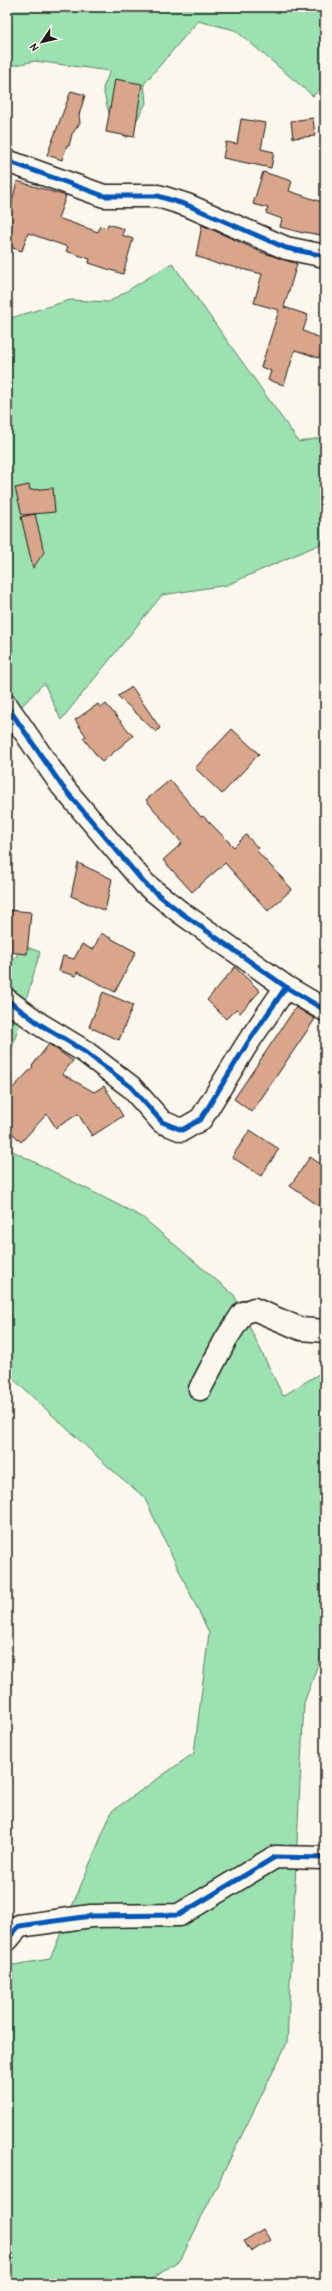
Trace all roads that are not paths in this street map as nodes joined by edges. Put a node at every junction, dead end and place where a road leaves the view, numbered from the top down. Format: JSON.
{"nodes":[{"id":1,"x":7,"y":161,"type":"edge"},
{"id":2,"x":325,"y":256,"type":"edge"},
{"id":3,"x":7,"y":706,"type":"edge"},
{"id":4,"x":286,"y":987,"type":"junction"},
{"id":5,"x":7,"y":1000,"type":"edge"},
{"id":6,"x":325,"y":1010,"type":"edge"},
{"id":7,"x":325,"y":1331,"type":"edge"},
{"id":8,"x":200,"y":1389,"type":"dead end"},
{"id":9,"x":325,"y":1858,"type":"edge"},
{"id":10,"x":7,"y":1940,"type":"edge"}],
"edges":[{"from":1,"to":2,"type":"street"},
{"from":3,"to":4,"type":"street"},
{"from":4,"to":5,"type":"street"},
{"from":4,"to":6,"type":"street"},
{"from":7,"to":8,"type":"street"},
{"from":9,"to":10,"type":"street"}]}
